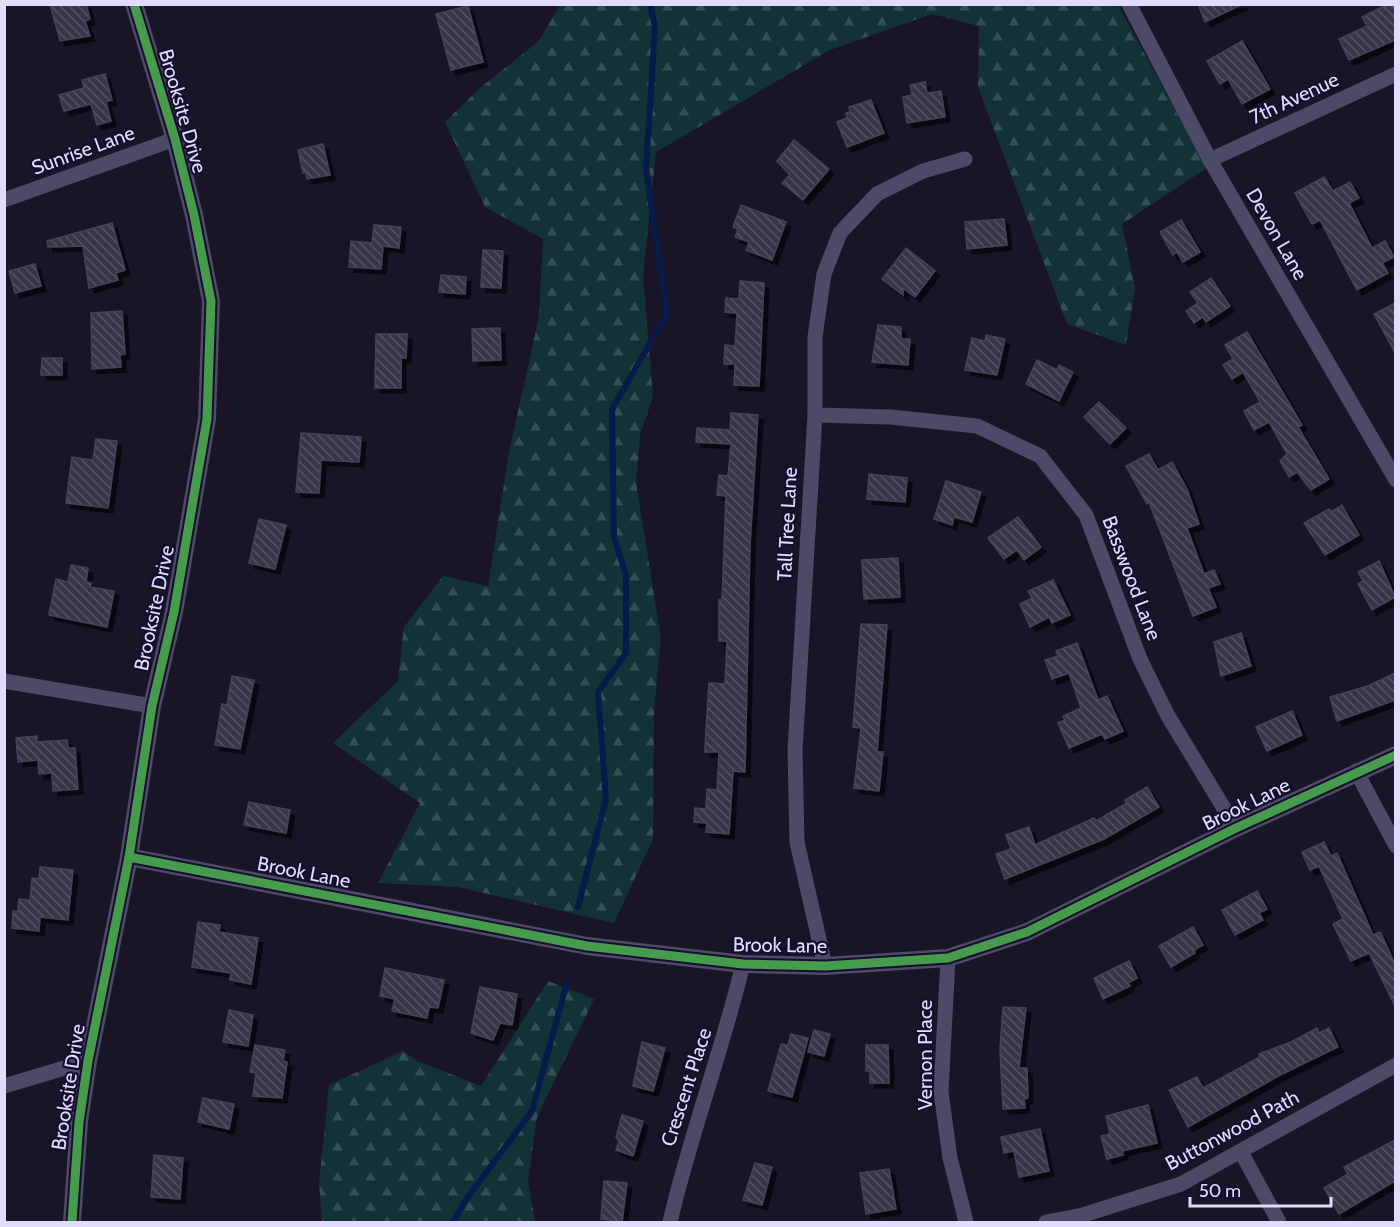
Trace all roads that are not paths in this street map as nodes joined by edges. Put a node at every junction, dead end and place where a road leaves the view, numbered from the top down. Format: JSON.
{"nodes":[{"id":1,"x":134,"y":4,"type":"edge"},
{"id":2,"x":1129,"y":4,"type":"edge"},
{"id":3,"x":1395,"y":74,"type":"edge"},
{"id":4,"x":175,"y":139,"type":"junction"},
{"id":5,"x":965,"y":159,"type":"dead end"},
{"id":6,"x":1210,"y":160,"type":"junction"},
{"id":7,"x":4,"y":200,"type":"edge"},
{"id":8,"x":815,"y":415,"type":"junction"},
{"id":9,"x":1395,"y":480,"type":"edge"},
{"id":10,"x":4,"y":681,"type":"edge"},
{"id":11,"x":152,"y":706,"type":"junction"},
{"id":12,"x":1395,"y":755,"type":"edge"},
{"id":13,"x":1356,"y":771,"type":"junction"},
{"id":14,"x":1236,"y":828,"type":"junction"},
{"id":15,"x":1395,"y":846,"type":"edge"},
{"id":16,"x":129,"y":857,"type":"junction"},
{"id":17,"x":948,"y":958,"type":"junction"},
{"id":18,"x":743,"y":964,"type":"junction"},
{"id":19,"x":825,"y":966,"type":"junction"},
{"id":20,"x":88,"y":1061,"type":"junction"},
{"id":21,"x":1395,"y":1065,"type":"edge"},
{"id":22,"x":4,"y":1086,"type":"edge"},
{"id":23,"x":1241,"y":1152,"type":"junction"},
{"id":24,"x":72,"y":1222,"type":"edge"},
{"id":25,"x":670,"y":1222,"type":"edge"},
{"id":26,"x":966,"y":1222,"type":"edge"},
{"id":27,"x":1046,"y":1222,"type":"edge"},
{"id":28,"x":1279,"y":1222,"type":"edge"}],
"edges":[{"from":1,"to":4,"type":"street","name":"Brooksite Drive"},
{"from":2,"to":6,"type":"street","name":"Devon Lane"},
{"from":3,"to":6,"type":"street","name":"7th Avenue"},
{"from":4,"to":7,"type":"street","name":"Sunrise Lane"},
{"from":4,"to":11,"type":"street","name":"Brooksite Drive"},
{"from":5,"to":8,"type":"street","name":"Tall Tree Lane"},
{"from":6,"to":9,"type":"street","name":"Devon Lane"},
{"from":8,"to":14,"type":"street","name":"Basswood Lane"},
{"from":8,"to":19,"type":"street","name":"Tall Tree Lane"},
{"from":10,"to":11,"type":"street"},
{"from":11,"to":16,"type":"street","name":"Brooksite Drive"},
{"from":12,"to":13,"type":"street","name":"Brook Lane"},
{"from":13,"to":14,"type":"street","name":"Brook Lane"},
{"from":13,"to":15,"type":"street"},
{"from":14,"to":17,"type":"street","name":"Brook Lane"},
{"from":16,"to":18,"type":"street","name":"Brook Lane"},
{"from":16,"to":20,"type":"street","name":"Brooksite Drive"},
{"from":17,"to":19,"type":"street","name":"Brook Lane"},
{"from":17,"to":26,"type":"street","name":"Vernon Place"},
{"from":18,"to":19,"type":"street","name":"Brook Lane"},
{"from":18,"to":25,"type":"street","name":"Crescent Place"},
{"from":20,"to":22,"type":"street"},
{"from":20,"to":24,"type":"street","name":"Brooksite Drive"},
{"from":21,"to":23,"type":"street","name":"Buttonwood Path"},
{"from":23,"to":27,"type":"street","name":"Buttonwood Path"},
{"from":23,"to":28,"type":"street"}]}
